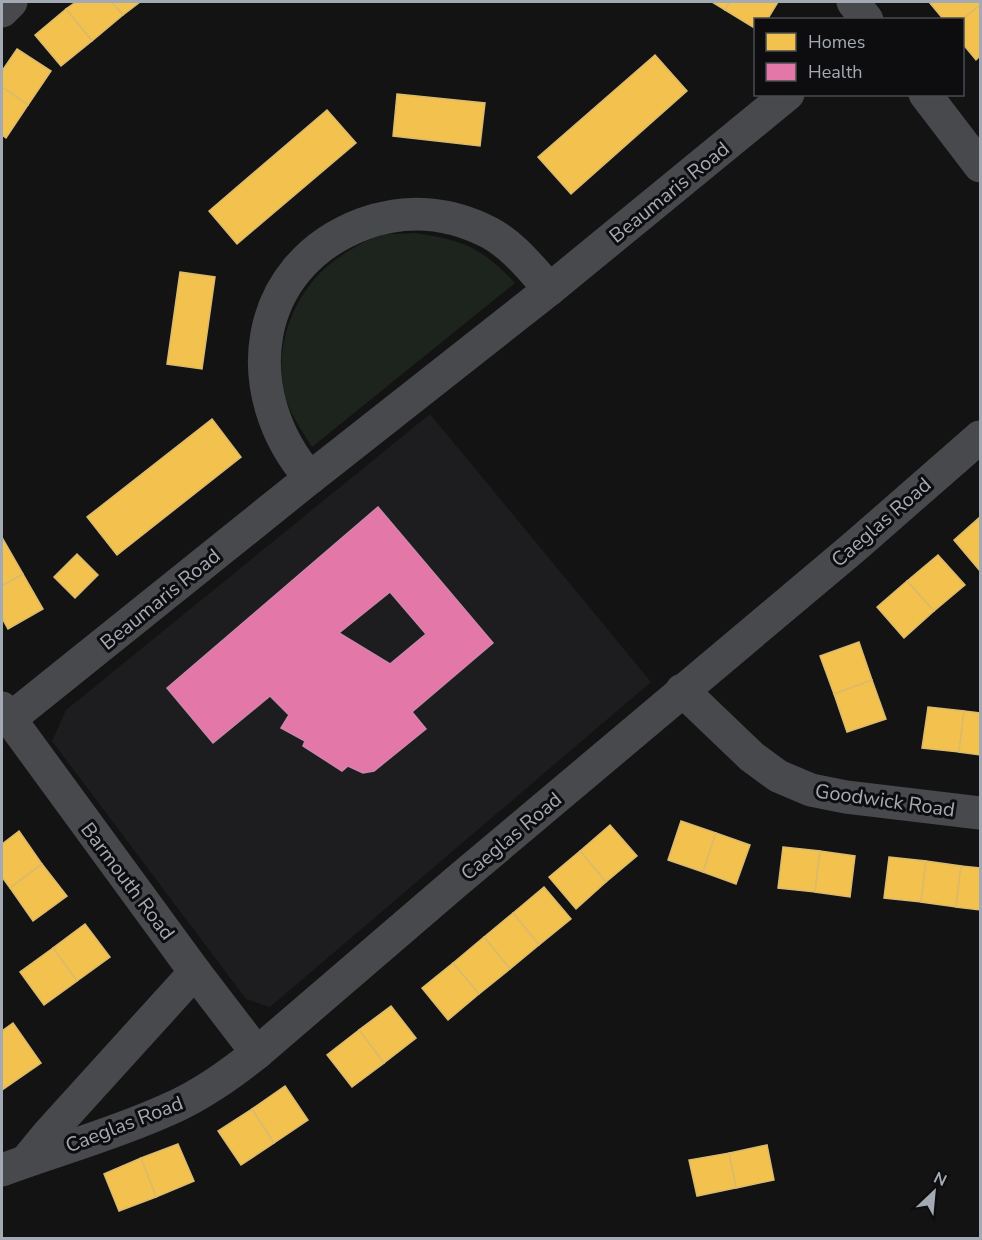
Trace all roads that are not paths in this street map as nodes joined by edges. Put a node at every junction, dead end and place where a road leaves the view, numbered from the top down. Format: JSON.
{"nodes":[{"id":1,"x":11,"y":2,"type":"edge"},
{"id":2,"x":853,"y":2,"type":"edge"},
{"id":3,"x":2,"y":11,"type":"edge"},
{"id":4,"x":865,"y":18,"type":"edge"},
{"id":5,"x":786,"y":96,"type":"edge"},
{"id":6,"x":927,"y":96,"type":"edge"},
{"id":7,"x":981,"y":166,"type":"edge"},
{"id":8,"x":550,"y":289,"type":"junction"},
{"id":9,"x":981,"y":437,"type":"edge"},
{"id":10,"x":310,"y":478,"type":"junction"},
{"id":11,"x":682,"y":690,"type":"junction"},
{"id":12,"x":6,"y":713,"type":"edge"},
{"id":13,"x":981,"y":813,"type":"edge"},
{"id":14,"x":195,"y":972,"type":"junction"},
{"id":15,"x":257,"y":1053,"type":"junction"},
{"id":16,"x":14,"y":1165,"type":"edge"}],
"edges":[{"from":1,"to":3,"type":"street"},
{"from":2,"to":4,"type":"street"},
{"from":5,"to":8,"type":"street","name":"Beaumaris Road"},
{"from":6,"to":7,"type":"street"},
{"from":8,"to":10,"type":"street","name":"Beaumaris Road"},
{"from":8,"to":10,"type":"street"},
{"from":9,"to":11,"type":"street","name":"Caeglas Road"},
{"from":10,"to":12,"type":"street","name":"Beaumaris Road"},
{"from":11,"to":13,"type":"street","name":"Goodwick Road"},
{"from":11,"to":15,"type":"street","name":"Caeglas Road"},
{"from":12,"to":14,"type":"street","name":"Barmouth Road"},
{"from":14,"to":15,"type":"street","name":"Barmouth Road"},
{"from":14,"to":16,"type":"street"},
{"from":15,"to":16,"type":"street","name":"Caeglas Road"}]}
